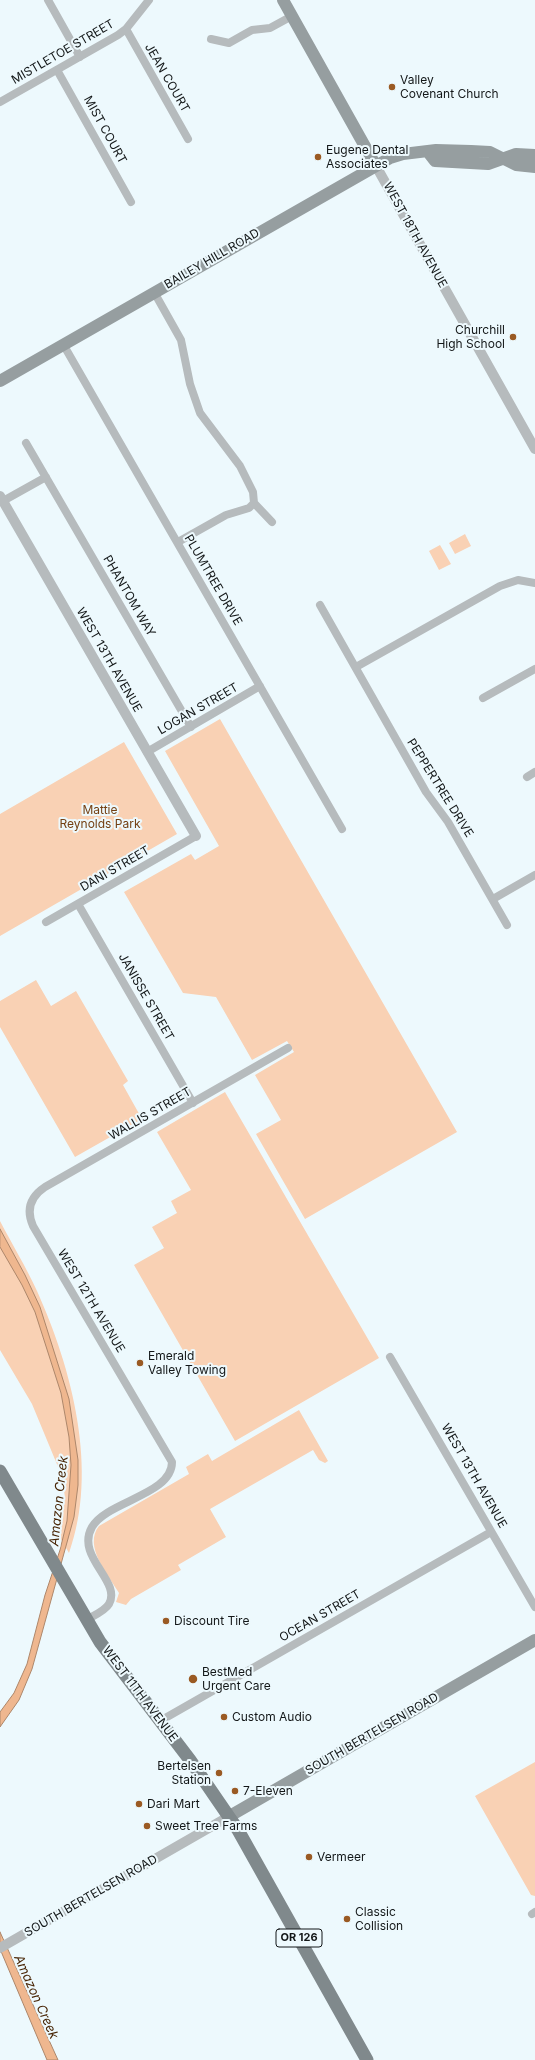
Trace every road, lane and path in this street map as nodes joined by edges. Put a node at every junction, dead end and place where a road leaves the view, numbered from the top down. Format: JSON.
{"nodes":[{"id":1,"x":48,"y":0,"type":"edge"},
{"id":2,"x":149,"y":0,"type":"edge"},
{"id":3,"x":283,"y":0,"type":"edge"},
{"id":4,"x":292,"y":16,"type":"junction"},
{"id":5,"x":126,"y":29,"type":"junction"},
{"id":6,"x":211,"y":39,"type":"dead end"},
{"id":7,"x":80,"y":57,"type":"junction"},
{"id":8,"x":57,"y":70,"type":"junction"},
{"id":9,"x":0,"y":102,"type":"edge"},
{"id":10,"x":188,"y":139,"type":"dead end"},
{"id":11,"x":535,"y":155,"type":"edge"},
{"id":12,"x":503,"y":158,"type":"junction"},
{"id":13,"x":376,"y":166,"type":"junction"},
{"id":14,"x":535,"y":167,"type":"edge"},
{"id":15,"x":131,"y":202,"type":"dead end"},
{"id":16,"x":154,"y":292,"type":"junction"},
{"id":17,"x":63,"y":344,"type":"junction"},
{"id":18,"x":0,"y":381,"type":"edge"},
{"id":19,"x":26,"y":443,"type":"dead end"},
{"id":20,"x":535,"y":449,"type":"edge"},
{"id":21,"x":46,"y":477,"type":"junction"},
{"id":22,"x":1,"y":499,"type":"edge"},
{"id":23,"x":254,"y":503,"type":"junction"},
{"id":24,"x":272,"y":522,"type":"dead end"},
{"id":25,"x":178,"y":542,"type":"junction"},
{"id":26,"x":535,"y":582,"type":"edge"},
{"id":27,"x":320,"y":605,"type":"dead end"},
{"id":28,"x":356,"y":667,"type":"junction"},
{"id":29,"x":535,"y":669,"type":"edge"},
{"id":30,"x":260,"y":686,"type":"junction"},
{"id":31,"x":483,"y":698,"type":"dead end"},
{"id":32,"x":191,"y":727,"type":"junction"},
{"id":33,"x":147,"y":752,"type":"junction"},
{"id":34,"x":535,"y":772,"type":"edge"},
{"id":35,"x":527,"y":777,"type":"dead end"},
{"id":36,"x":342,"y":829,"type":"dead end"},
{"id":37,"x":196,"y":836,"type":"joint"},
{"id":38,"x":535,"y":875,"type":"edge"},
{"id":39,"x":493,"y":899,"type":"junction"},
{"id":40,"x":78,"y":904,"type":"junction"},
{"id":41,"x":46,"y":922,"type":"dead end"},
{"id":42,"x":507,"y":925,"type":"dead end"},
{"id":43,"x":288,"y":1048,"type":"dead end"},
{"id":44,"x":193,"y":1103,"type":"junction"},
{"id":45,"x":29,"y":1205,"type":"joint"},
{"id":46,"x":390,"y":1358,"type":"dead end"},
{"id":47,"x":0,"y":1471,"type":"edge"},
{"id":48,"x":491,"y":1532,"type":"junction"},
{"id":49,"x":535,"y":1608,"type":"edge"},
{"id":50,"x":86,"y":1620,"type":"junction"},
{"id":51,"x":535,"y":1640,"type":"edge"},
{"id":52,"x":160,"y":1721,"type":"junction"},
{"id":53,"x":228,"y":1817,"type":"junction"},
{"id":54,"x":0,"y":1948,"type":"edge"},
{"id":55,"x":367,"y":2060,"type":"edge"}],
"edges":[{"from":1,"to":7,"type":"street"},
{"from":2,"to":5,"type":"street","name":"MISTLETOE STREET"},
{"from":3,"to":4,"type":"main road","name":"WEST 18TH AVENUE"},
{"from":4,"to":6,"type":"street"},
{"from":4,"to":13,"type":"main road","name":"WEST 18TH AVENUE"},
{"from":5,"to":7,"type":"street","name":"MISTLETOE STREET"},
{"from":5,"to":10,"type":"street","name":"JEAN COURT"},
{"from":7,"to":8,"type":"street","name":"MISTLETOE STREET"},
{"from":8,"to":9,"type":"street","name":"MISTLETOE STREET"},
{"from":8,"to":15,"type":"street","name":"MIST COURT"},
{"from":11,"to":12,"type":"main road","name":"BAILEY HILL ROAD"},
{"from":12,"to":13,"type":"main road","name":"BAILEY HILL ROAD"},
{"from":12,"to":14,"type":"main road"},
{"from":13,"to":16,"type":"main road","name":"BAILEY HILL ROAD"},
{"from":13,"to":20,"type":"street","name":"WEST 18TH AVENUE"},
{"from":16,"to":17,"type":"main road","name":"BAILEY HILL ROAD"},
{"from":16,"to":23,"type":"street"},
{"from":17,"to":18,"type":"main road","name":"BAILEY HILL ROAD"},
{"from":17,"to":25,"type":"street","name":"PLUMTREE DRIVE"},
{"from":19,"to":21,"type":"street","name":"PHANTOM WAY"},
{"from":21,"to":22,"type":"street"},
{"from":21,"to":32,"type":"street","name":"PHANTOM WAY"},
{"from":22,"to":33,"type":"street","name":"WEST 13TH AVENUE"},
{"from":23,"to":24,"type":"street"},
{"from":23,"to":25,"type":"street"},
{"from":25,"to":30,"type":"street","name":"PLUMTREE DRIVE"},
{"from":26,"to":28,"type":"street"},
{"from":27,"to":28,"type":"street","name":"PEPPERTREE DRIVE"},
{"from":28,"to":39,"type":"street","name":"PEPPERTREE DRIVE"},
{"from":29,"to":31,"type":"street"},
{"from":30,"to":32,"type":"street","name":"LOGAN STREET"},
{"from":30,"to":36,"type":"street","name":"PLUMTREE DRIVE"},
{"from":32,"to":33,"type":"street","name":"LOGAN STREET"},
{"from":33,"to":37,"type":"street","name":"WEST 13TH AVENUE"},
{"from":34,"to":35,"type":"street"},
{"from":37,"to":40,"type":"street","name":"DANI STREET"},
{"from":38,"to":39,"type":"street"},
{"from":39,"to":42,"type":"street","name":"PEPPERTREE DRIVE"},
{"from":40,"to":41,"type":"street","name":"DANI STREET"},
{"from":40,"to":44,"type":"street","name":"JANISSE STREET"},
{"from":43,"to":44,"type":"street","name":"WALLIS STREET"},
{"from":44,"to":45,"type":"street","name":"WALLIS STREET"},
{"from":45,"to":50,"type":"street","name":"WEST 12TH AVENUE"},
{"from":46,"to":48,"type":"street","name":"WEST 13TH AVENUE"},
{"from":47,"to":50,"type":"main road","name":"WEST 11TH AVENUE","number":"OR 126"},
{"from":48,"to":49,"type":"street","name":"WEST 13TH AVENUE"},
{"from":48,"to":52,"type":"street","name":"OCEAN STREET"},
{"from":50,"to":52,"type":"main road","name":"WEST 11TH AVENUE","number":"OR 126"},
{"from":51,"to":53,"type":"main road","name":"SOUTH BERTELSEN ROAD"},
{"from":52,"to":53,"type":"main road","name":"WEST 11TH AVENUE","number":"OR 126"},
{"from":53,"to":54,"type":"street","name":"SOUTH BERTELSEN ROAD"},
{"from":53,"to":55,"type":"main road","name":"WEST 11TH AVENUE","number":"OR 126"}]}
